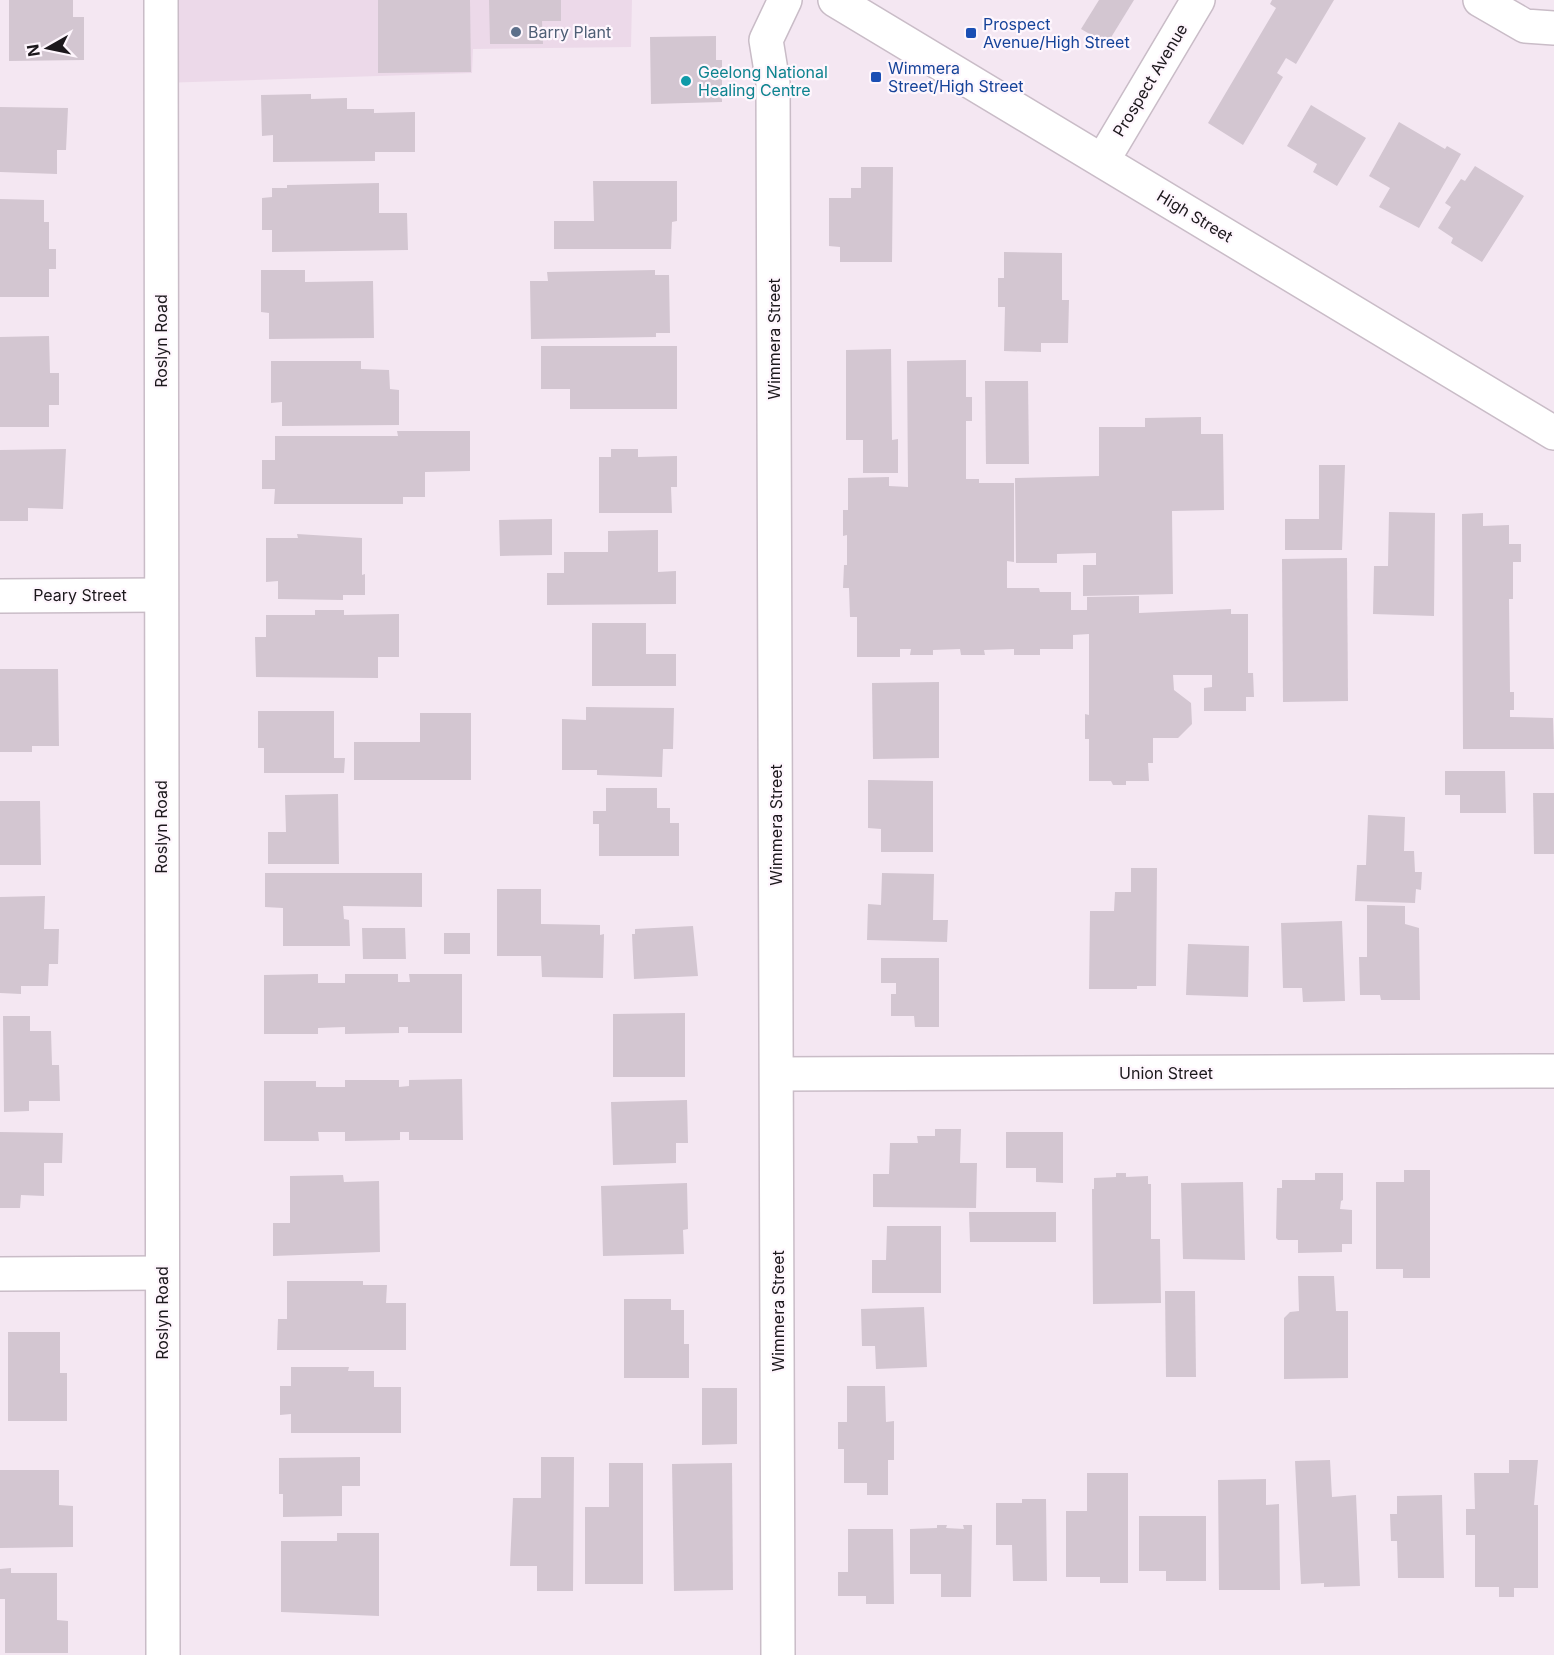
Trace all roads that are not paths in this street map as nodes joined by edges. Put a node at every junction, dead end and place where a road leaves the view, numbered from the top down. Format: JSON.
{"nodes":[{"id":1,"x":160,"y":0,"type":"edge"},
{"id":2,"x":785,"y":0,"type":"edge"},
{"id":3,"x":835,"y":0,"type":"edge"},
{"id":4,"x":1198,"y":0,"type":"edge"},
{"id":5,"x":1480,"y":0,"type":"edge"},
{"id":6,"x":1554,"y":28,"type":"edge"},
{"id":7,"x":1103,"y":160,"type":"junction"},
{"id":8,"x":1554,"y":433,"type":"edge"},
{"id":9,"x":161,"y":595,"type":"junction"},
{"id":10,"x":0,"y":596,"type":"edge"},
{"id":11,"x":1554,"y":1071,"type":"edge"},
{"id":12,"x":777,"y":1074,"type":"junction"},
{"id":13,"x":162,"y":1273,"type":"junction"},
{"id":14,"x":0,"y":1274,"type":"edge"},
{"id":15,"x":163,"y":1655,"type":"edge"},
{"id":16,"x":778,"y":1655,"type":"edge"}],
"edges":[{"from":1,"to":9,"type":"street","name":"Roslyn Road"},
{"from":2,"to":12,"type":"street","name":"Wimmera Street"},
{"from":3,"to":7,"type":"street","name":"High Street"},
{"from":4,"to":7,"type":"street","name":"Prospect Avenue"},
{"from":5,"to":6,"type":"street"},
{"from":7,"to":8,"type":"street","name":"High Street"},
{"from":9,"to":10,"type":"street","name":"Peary Street"},
{"from":9,"to":13,"type":"street","name":"Roslyn Road"},
{"from":11,"to":12,"type":"street","name":"Union Street"},
{"from":12,"to":16,"type":"street","name":"Wimmera Street"},
{"from":13,"to":14,"type":"street"},
{"from":13,"to":15,"type":"street","name":"Roslyn Road"}]}
